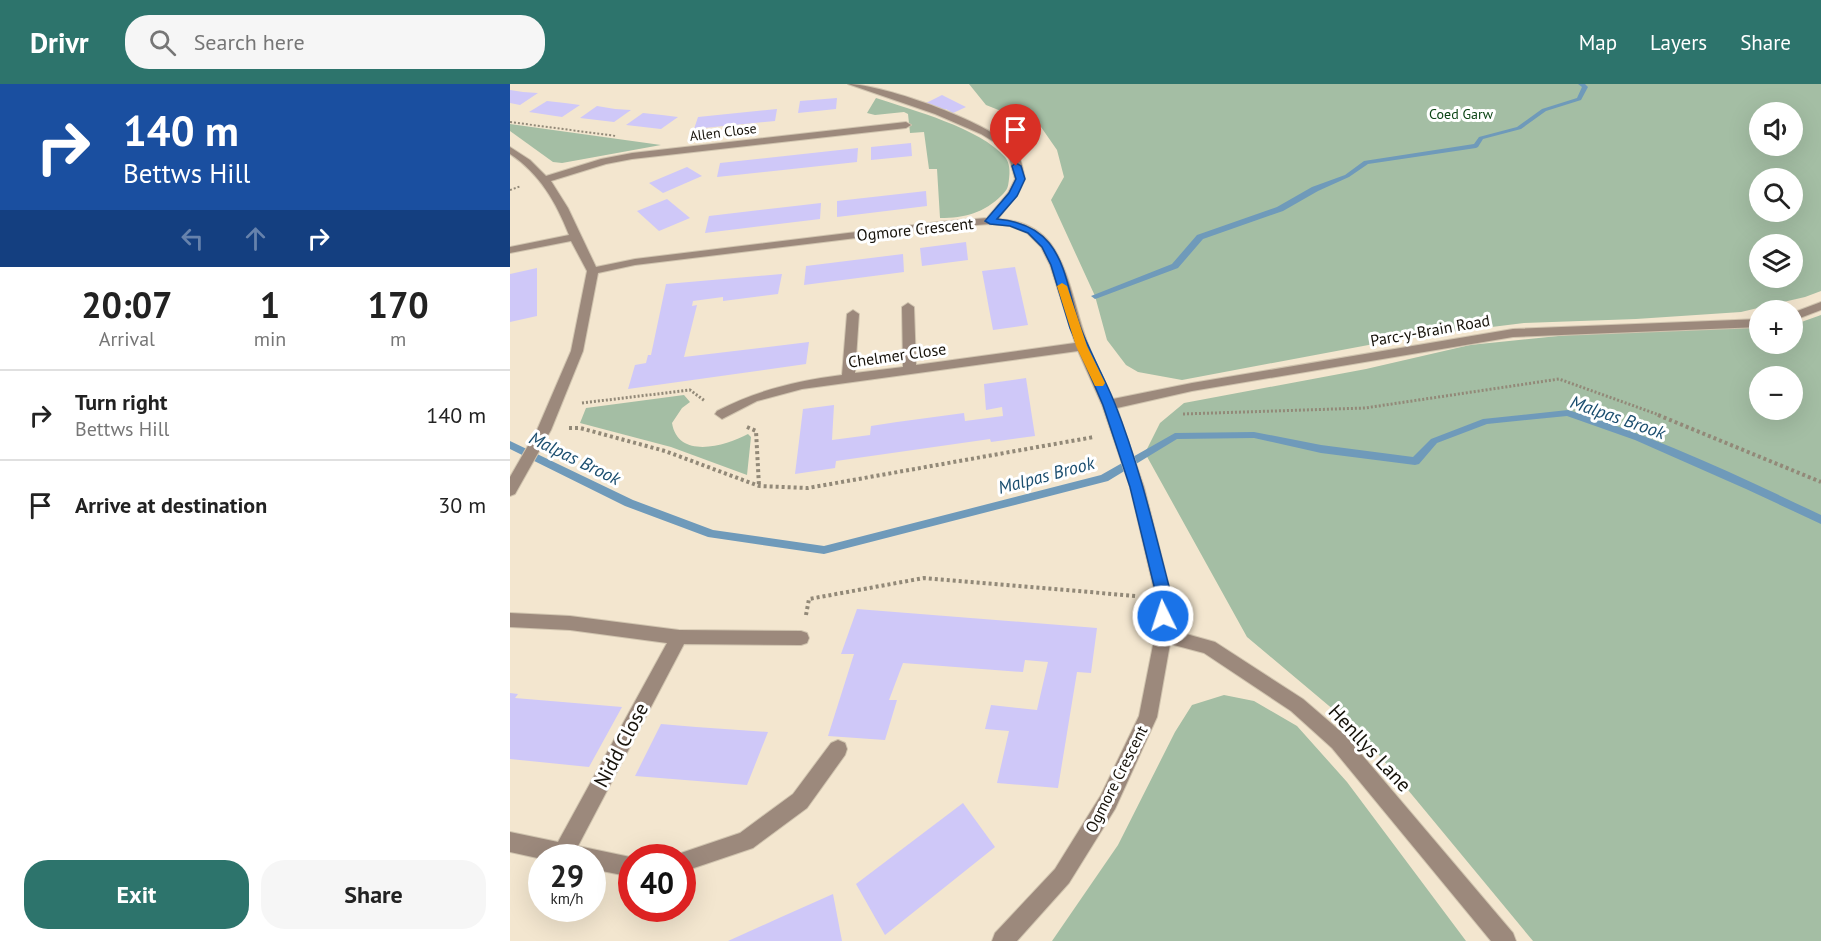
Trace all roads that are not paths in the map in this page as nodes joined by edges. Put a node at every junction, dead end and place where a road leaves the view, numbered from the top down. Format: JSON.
{"nodes":[{"id":1,"x":852,"y":84,"type":"edge"},
{"id":2,"x":906,"y":125,"type":"dead end"},
{"id":3,"x":510,"y":150,"type":"edge"},
{"id":4,"x":546,"y":179,"type":"junction"},
{"id":5,"x":990,"y":221,"type":"junction"},
{"id":6,"x":574,"y":237,"type":"junction"},
{"id":7,"x":510,"y":250,"type":"edge"},
{"id":8,"x":593,"y":271,"type":"junction"},
{"id":9,"x":1821,"y":306,"type":"edge"},
{"id":10,"x":908,"y":307,"type":"dead end"},
{"id":11,"x":1803,"y":313,"type":"edge"},
{"id":12,"x":853,"y":314,"type":"dead end"},
{"id":13,"x":1749,"y":323,"type":"edge"},
{"id":14,"x":1082,"y":346,"type":"junction"},
{"id":15,"x":910,"y":370,"type":"junction"},
{"id":16,"x":848,"y":379,"type":"junction"},
{"id":17,"x":1109,"y":405,"type":"junction"},
{"id":18,"x":722,"y":414,"type":"road end"},
{"id":19,"x":513,"y":486,"type":"edge"},
{"id":20,"x":510,"y":620,"type":"edge"},
{"id":21,"x":1163,"y":635,"type":"junction"},
{"id":22,"x":678,"y":637,"type":"junction"},
{"id":23,"x":801,"y":638,"type":"road end"},
{"id":24,"x":838,"y":749,"type":"dead end"},
{"id":25,"x":510,"y":842,"type":"edge"},
{"id":26,"x":568,"y":844,"type":"edge"},
{"id":27,"x":528,"y":846,"type":"edge"},
{"id":28,"x":696,"y":857,"type":"edge"},
{"id":29,"x":1003,"y":941,"type":"edge"},
{"id":30,"x":1505,"y":941,"type":"edge"}],
"edges":[{"from":1,"to":5,"type":"street"},
{"from":2,"to":4,"type":"street","name":"Allen Close"},
{"from":3,"to":4,"type":"street"},
{"from":4,"to":6,"type":"street"},
{"from":5,"to":8,"type":"street","name":"Ogmore Crescent"},
{"from":5,"to":14,"type":"street","name":"Ogmore Crescent"},
{"from":6,"to":7,"type":"street"},
{"from":6,"to":8,"type":"street"},
{"from":8,"to":19,"type":"street"},
{"from":9,"to":11,"type":"street"},
{"from":10,"to":15,"type":"street"},
{"from":12,"to":16,"type":"street"},
{"from":13,"to":17,"type":"street","name":"Parc-y-Brain Road"},
{"from":14,"to":15,"type":"street","name":"Chelmer Close"},
{"from":14,"to":17,"type":"street","name":"Ogmore Crescent"},
{"from":15,"to":16,"type":"street","name":"Chelmer Close"},
{"from":16,"to":18,"type":"street","name":"Chelmer Close"},
{"from":17,"to":21,"type":"street","name":"Ogmore Crescent"},
{"from":20,"to":22,"type":"street"},
{"from":21,"to":29,"type":"street","name":"Ogmore Crescent"},
{"from":21,"to":30,"type":"street","name":"Henllys Lane"},
{"from":22,"to":23,"type":"street"},
{"from":22,"to":26,"type":"street","name":"Nidd Close"},
{"from":24,"to":28,"type":"street"},
{"from":25,"to":27,"type":"street"}]}
